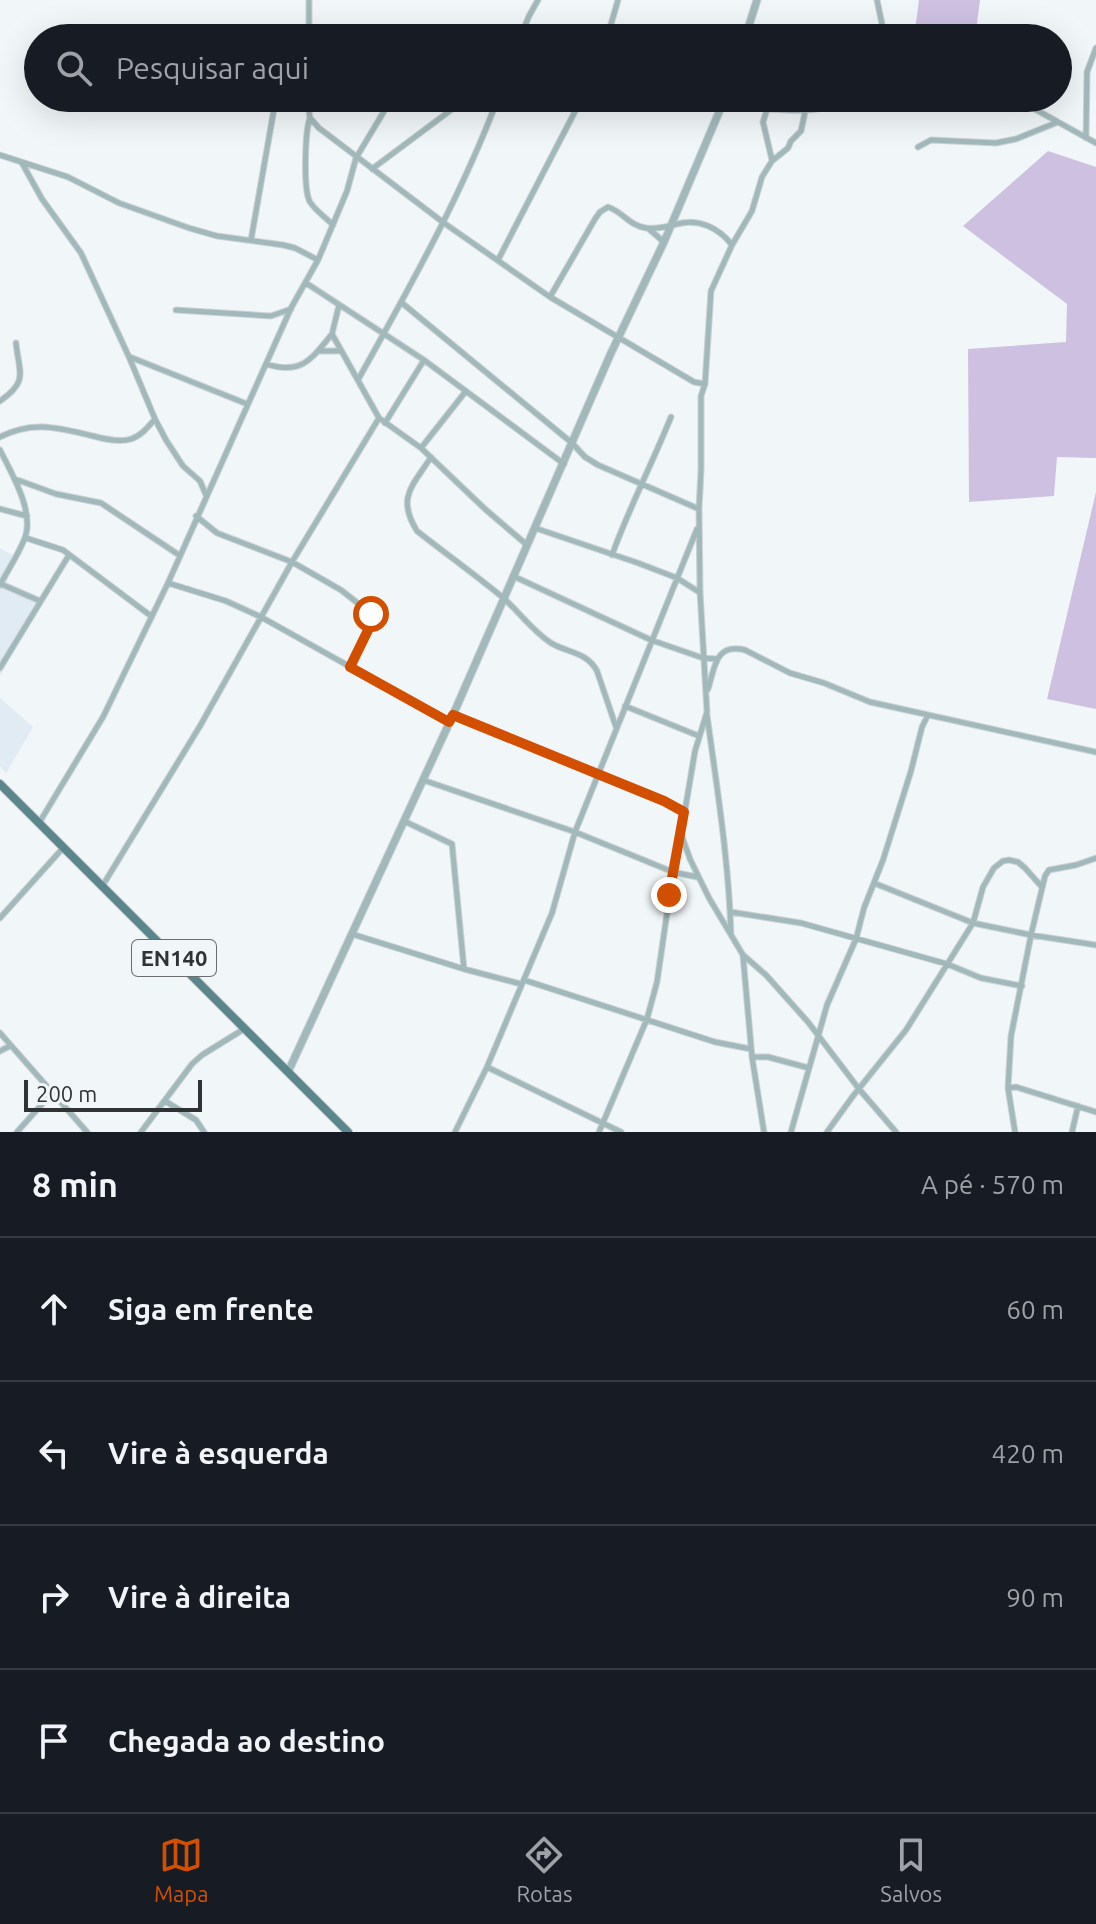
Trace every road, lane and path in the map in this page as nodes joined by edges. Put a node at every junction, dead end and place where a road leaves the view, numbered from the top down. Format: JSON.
{"nodes":[{"id":1,"x":309,"y":0,"type":"edge"},
{"id":2,"x":538,"y":0,"type":"edge"},
{"id":3,"x":618,"y":0,"type":"edge"},
{"id":4,"x":757,"y":0,"type":"edge"},
{"id":5,"x":877,"y":0,"type":"edge"},
{"id":6,"x":750,"y":23,"type":"edge"},
{"id":7,"x":309,"y":24,"type":"edge"},
{"id":8,"x":526,"y":24,"type":"edge"},
{"id":9,"x":611,"y":24,"type":"edge"},
{"id":10,"x":882,"y":24,"type":"edge"},
{"id":11,"x":1096,"y":48,"type":"edge"},
{"id":12,"x":273,"y":112,"type":"edge"},
{"id":13,"x":309,"y":112,"type":"edge"},
{"id":14,"x":384,"y":112,"type":"edge"},
{"id":15,"x":448,"y":112,"type":"edge"},
{"id":16,"x":492,"y":112,"type":"edge"},
{"id":17,"x":575,"y":112,"type":"edge"},
{"id":18,"x":719,"y":112,"type":"edge"},
{"id":19,"x":766,"y":112,"type":"edge"},
{"id":20,"x":805,"y":112,"type":"edge"},
{"id":21,"x":1040,"y":112,"type":"edge"},
{"id":22,"x":310,"y":118,"type":"junction"},
{"id":23,"x":1058,"y":122,"type":"junction"},
{"id":24,"x":1086,"y":138,"type":"junction"},
{"id":25,"x":1096,"y":143,"type":"edge"},
{"id":26,"x":918,"y":147,"type":"dead end"},
{"id":27,"x":0,"y":155,"type":"edge"},
{"id":28,"x":356,"y":158,"type":"junction"},
{"id":29,"x":772,"y":161,"type":"junction"},
{"id":30,"x":22,"y":163,"type":"junction"},
{"id":31,"x":372,"y":169,"type":"junction"},
{"id":32,"x":444,"y":223,"type":"junction"},
{"id":33,"x":333,"y":225,"type":"junction"},
{"id":34,"x":671,"y":226,"type":"junction"},
{"id":35,"x":648,"y":229,"type":"junction"},
{"id":36,"x":251,"y":240,"type":"junction"},
{"id":37,"x":664,"y":242,"type":"junction"},
{"id":38,"x":732,"y":245,"type":"junction"},
{"id":39,"x":318,"y":260,"type":"junction"},
{"id":40,"x":498,"y":260,"type":"junction"},
{"id":41,"x":306,"y":283,"type":"junction"},
{"id":42,"x":550,"y":297,"type":"junction"},
{"id":43,"x":402,"y":303,"type":"junction"},
{"id":44,"x":339,"y":305,"type":"junction"},
{"id":45,"x":291,"y":308,"type":"junction"},
{"id":46,"x":176,"y":310,"type":"dead end"},
{"id":47,"x":332,"y":334,"type":"junction"},
{"id":48,"x":384,"y":334,"type":"junction"},
{"id":49,"x":618,"y":338,"type":"junction"},
{"id":50,"x":16,"y":343,"type":"dead end"},
{"id":51,"x":319,"y":351,"type":"junction"},
{"id":52,"x":339,"y":351,"type":"junction"},
{"id":53,"x":129,"y":357,"type":"junction"},
{"id":54,"x":424,"y":360,"type":"junction"},
{"id":55,"x":266,"y":364,"type":"junction"},
{"id":56,"x":358,"y":380,"type":"junction"},
{"id":57,"x":694,"y":382,"type":"junction"},
{"id":58,"x":705,"y":384,"type":"junction"},
{"id":59,"x":466,"y":391,"type":"junction"},
{"id":60,"x":701,"y":396,"type":"junction"},
{"id":61,"x":0,"y":401,"type":"edge"},
{"id":62,"x":247,"y":404,"type":"junction"},
{"id":63,"x":671,"y":417,"type":"dead end"},
{"id":64,"x":379,"y":418,"type":"junction"},
{"id":65,"x":155,"y":419,"type":"junction"},
{"id":66,"x":385,"y":423,"type":"junction"},
{"id":67,"x":0,"y":437,"type":"edge"},
{"id":68,"x":572,"y":443,"type":"junction"},
{"id":69,"x":421,"y":448,"type":"junction"},
{"id":70,"x":0,"y":450,"type":"edge"},
{"id":71,"x":431,"y":457,"type":"junction"},
{"id":72,"x":564,"y":464,"type":"junction"},
{"id":73,"x":214,"y":477,"type":"junction"},
{"id":74,"x":15,"y":479,"type":"junction"},
{"id":75,"x":200,"y":481,"type":"junction"},
{"id":76,"x":642,"y":484,"type":"junction"},
{"id":77,"x":206,"y":495,"type":"junction"},
{"id":78,"x":0,"y":509,"type":"edge"},
{"id":79,"x":699,"y":509,"type":"junction"},
{"id":80,"x":27,"y":516,"type":"junction"},
{"id":81,"x":196,"y":516,"type":"junction"},
{"id":82,"x":699,"y":523,"type":"junction"},
{"id":83,"x":535,"y":528,"type":"junction"},
{"id":84,"x":26,"y":538,"type":"junction"},
{"id":85,"x":527,"y":545,"type":"junction"},
{"id":86,"x":69,"y":555,"type":"junction"},
{"id":87,"x":179,"y":555,"type":"junction"},
{"id":88,"x":612,"y":555,"type":"junction"},
{"id":89,"x":292,"y":562,"type":"junction"},
{"id":90,"x":513,"y":576,"type":"junction"},
{"id":91,"x":677,"y":578,"type":"junction"},
{"id":92,"x":168,"y":583,"type":"junction"},
{"id":93,"x":0,"y":584,"type":"edge"},
{"id":94,"x":700,"y":592,"type":"junction"},
{"id":95,"x":504,"y":598,"type":"junction"},
{"id":96,"x":40,"y":601,"type":"junction"},
{"id":97,"x":151,"y":616,"type":"junction"},
{"id":98,"x":261,"y":617,"type":"junction"},
{"id":99,"x":651,"y":640,"type":"junction"},
{"id":100,"x":703,"y":658,"type":"junction"},
{"id":101,"x":717,"y":659,"type":"junction"},
{"id":102,"x":350,"y":667,"type":"junction"},
{"id":103,"x":0,"y":668,"type":"edge"},
{"id":104,"x":707,"y":693,"type":"junction"},
{"id":105,"x":625,"y":706,"type":"junction"},
{"id":106,"x":707,"y":712,"type":"junction"},
{"id":107,"x":917,"y":712,"type":"junction"},
{"id":108,"x":928,"y":715,"type":"junction"},
{"id":109,"x":451,"y":718,"type":"junction"},
{"id":110,"x":616,"y":727,"type":"junction"},
{"id":111,"x":922,"y":727,"type":"junction"},
{"id":112,"x":699,"y":736,"type":"junction"},
{"id":113,"x":1096,"y":752,"type":"edge"},
{"id":114,"x":598,"y":775,"type":"junction"},
{"id":115,"x":423,"y":780,"type":"junction"},
{"id":116,"x":0,"y":784,"type":"edge"},
{"id":117,"x":684,"y":812,"type":"junction"},
{"id":118,"x":404,"y":821,"type":"junction"},
{"id":119,"x":39,"y":823,"type":"junction"},
{"id":120,"x":575,"y":832,"type":"junction"},
{"id":121,"x":681,"y":834,"type":"junction"},
{"id":122,"x":64,"y":847,"type":"junction"},
{"id":123,"x":1096,"y":858,"type":"edge"},
{"id":124,"x":673,"y":872,"type":"junction"},
{"id":125,"x":698,"y":877,"type":"junction"},
{"id":126,"x":874,"y":883,"type":"junction"},
{"id":127,"x":103,"y":885,"type":"junction"},
{"id":128,"x":1042,"y":887,"type":"junction"},
{"id":129,"x":731,"y":912,"type":"junction"},
{"id":130,"x":0,"y":918,"type":"edge"},
{"id":131,"x":973,"y":923,"type":"junction"},
{"id":132,"x":352,"y":934,"type":"junction"},
{"id":133,"x":1031,"y":935,"type":"junction"},
{"id":134,"x":731,"y":936,"type":"junction"},
{"id":135,"x":856,"y":939,"type":"junction"},
{"id":136,"x":1096,"y":945,"type":"edge"},
{"id":137,"x":743,"y":955,"type":"junction"},
{"id":138,"x":947,"y":964,"type":"junction"},
{"id":139,"x":464,"y":969,"type":"junction"},
{"id":140,"x":522,"y":982,"type":"junction"},
{"id":141,"x":1022,"y":986,"type":"junction"},
{"id":142,"x":647,"y":1019,"type":"junction"},
{"id":143,"x":244,"y":1029,"type":"junction"},
{"id":144,"x":0,"y":1033,"type":"edge"},
{"id":145,"x":818,"y":1035,"type":"junction"},
{"id":146,"x":10,"y":1046,"type":"junction"},
{"id":147,"x":751,"y":1049,"type":"junction"},
{"id":148,"x":0,"y":1051,"type":"edge"},
{"id":149,"x":752,"y":1057,"type":"junction"},
{"id":150,"x":487,"y":1067,"type":"junction"},
{"id":151,"x":809,"y":1068,"type":"junction"},
{"id":152,"x":288,"y":1072,"type":"junction"},
{"id":153,"x":1008,"y":1074,"type":"junction"},
{"id":154,"x":1016,"y":1087,"type":"junction"},
{"id":155,"x":1008,"y":1088,"type":"junction"},
{"id":156,"x":859,"y":1089,"type":"junction"},
{"id":157,"x":52,"y":1093,"type":"junction"},
{"id":158,"x":165,"y":1101,"type":"junction"},
{"id":159,"x":1078,"y":1106,"type":"junction"},
{"id":160,"x":1096,"y":1112,"type":"edge"},
{"id":161,"x":603,"y":1123,"type":"junction"},
{"id":162,"x":17,"y":1132,"type":"edge"},
{"id":163,"x":87,"y":1132,"type":"edge"},
{"id":164,"x":141,"y":1132,"type":"edge"},
{"id":165,"x":204,"y":1132,"type":"edge"},
{"id":166,"x":348,"y":1132,"type":"edge"},
{"id":167,"x":455,"y":1132,"type":"edge"},
{"id":168,"x":599,"y":1132,"type":"edge"},
{"id":169,"x":621,"y":1132,"type":"edge"},
{"id":170,"x":764,"y":1132,"type":"edge"},
{"id":171,"x":791,"y":1132,"type":"edge"},
{"id":172,"x":827,"y":1132,"type":"edge"},
{"id":173,"x":896,"y":1132,"type":"edge"},
{"id":174,"x":1015,"y":1132,"type":"edge"},
{"id":175,"x":1072,"y":1132,"type":"edge"}],
"edges":[{"from":1,"to":7,"type":"street"},
{"from":2,"to":8,"type":"street"},
{"from":3,"to":9,"type":"street"},
{"from":4,"to":6,"type":"street"},
{"from":5,"to":10,"type":"street"},
{"from":11,"to":24,"type":"street"},
{"from":12,"to":36,"type":"street"},
{"from":13,"to":22,"type":"street"},
{"from":14,"to":28,"type":"street"},
{"from":15,"to":31,"type":"street"},
{"from":16,"to":32,"type":"street"},
{"from":17,"to":40,"type":"street"},
{"from":18,"to":34,"type":"street"},
{"from":19,"to":29,"type":"street"},
{"from":20,"to":29,"type":"street"},
{"from":21,"to":23,"type":"street"},
{"from":22,"to":28,"type":"street"},
{"from":22,"to":33,"type":"street"},
{"from":23,"to":24,"type":"street"},
{"from":23,"to":26,"type":"street"},
{"from":24,"to":25,"type":"street"},
{"from":27,"to":30,"type":"street"},
{"from":28,"to":31,"type":"street"},
{"from":28,"to":33,"type":"street"},
{"from":29,"to":38,"type":"street"},
{"from":30,"to":36,"type":"street"},
{"from":30,"to":53,"type":"street"},
{"from":31,"to":32,"type":"street"},
{"from":32,"to":40,"type":"street"},
{"from":32,"to":43,"type":"street"},
{"from":33,"to":39,"type":"street"},
{"from":34,"to":35,"type":"street"},
{"from":34,"to":37,"type":"street"},
{"from":34,"to":38,"type":"street"},
{"from":35,"to":37,"type":"street"},
{"from":35,"to":42,"type":"street"},
{"from":36,"to":39,"type":"street"},
{"from":37,"to":49,"type":"street"},
{"from":38,"to":58,"type":"street"},
{"from":39,"to":41,"type":"street"},
{"from":40,"to":42,"type":"street"},
{"from":41,"to":44,"type":"street"},
{"from":41,"to":45,"type":"street"},
{"from":42,"to":49,"type":"street"},
{"from":43,"to":48,"type":"street"},
{"from":43,"to":68,"type":"street"},
{"from":44,"to":47,"type":"street"},
{"from":44,"to":48,"type":"street"},
{"from":45,"to":46,"type":"street"},
{"from":45,"to":55,"type":"street"},
{"from":47,"to":51,"type":"street"},
{"from":47,"to":52,"type":"street"},
{"from":48,"to":54,"type":"street"},
{"from":48,"to":56,"type":"street"},
{"from":49,"to":57,"type":"street"},
{"from":49,"to":68,"type":"street"},
{"from":50,"to":61,"type":"street"},
{"from":51,"to":52,"type":"street"},
{"from":51,"to":55,"type":"street"},
{"from":52,"to":56,"type":"street"},
{"from":53,"to":62,"type":"street"},
{"from":53,"to":65,"type":"street"},
{"from":54,"to":59,"type":"street"},
{"from":54,"to":66,"type":"street"},
{"from":55,"to":62,"type":"street"},
{"from":56,"to":64,"type":"street"},
{"from":57,"to":58,"type":"street"},
{"from":57,"to":60,"type":"street"},
{"from":58,"to":60,"type":"street"},
{"from":59,"to":69,"type":"street"},
{"from":59,"to":72,"type":"street"},
{"from":60,"to":79,"type":"street"},
{"from":62,"to":73,"type":"street"},
{"from":63,"to":76,"type":"street"},
{"from":64,"to":66,"type":"street"},
{"from":64,"to":89,"type":"street"},
{"from":65,"to":67,"type":"street"},
{"from":65,"to":75,"type":"street"},
{"from":66,"to":69,"type":"street"},
{"from":68,"to":72,"type":"street"},
{"from":68,"to":76,"type":"street"},
{"from":69,"to":71,"type":"street"},
{"from":70,"to":74,"type":"street"},
{"from":71,"to":85,"type":"street"},
{"from":71,"to":95,"type":"street"},
{"from":72,"to":83,"type":"street"},
{"from":73,"to":75,"type":"street"},
{"from":73,"to":77,"type":"street"},
{"from":74,"to":80,"type":"street"},
{"from":74,"to":87,"type":"street"},
{"from":75,"to":77,"type":"street"},
{"from":76,"to":79,"type":"street"},
{"from":76,"to":88,"type":"street"},
{"from":77,"to":81,"type":"street"},
{"from":78,"to":80,"type":"street"},
{"from":79,"to":82,"type":"street"},
{"from":80,"to":84,"type":"street"},
{"from":81,"to":87,"type":"street"},
{"from":81,"to":89,"type":"street"},
{"from":82,"to":91,"type":"street"},
{"from":82,"to":94,"type":"street"},
{"from":83,"to":85,"type":"street"},
{"from":83,"to":88,"type":"street"},
{"from":84,"to":86,"type":"street"},
{"from":84,"to":93,"type":"street"},
{"from":85,"to":90,"type":"street"},
{"from":86,"to":96,"type":"street"},
{"from":86,"to":97,"type":"street"},
{"from":87,"to":92,"type":"street"},
{"from":88,"to":91,"type":"street"},
{"from":89,"to":98,"type":"street"},
{"from":89,"to":102,"type":"street"},
{"from":90,"to":95,"type":"street"},
{"from":90,"to":99,"type":"street"},
{"from":91,"to":94,"type":"street"},
{"from":91,"to":99,"type":"street"},
{"from":92,"to":97,"type":"street"},
{"from":92,"to":98,"type":"street"},
{"from":93,"to":96,"type":"street"},
{"from":94,"to":100,"type":"street"},
{"from":95,"to":109,"type":"street"},
{"from":95,"to":110,"type":"street"},
{"from":96,"to":103,"type":"street"},
{"from":97,"to":119,"type":"street"},
{"from":98,"to":102,"type":"street"},
{"from":98,"to":127,"type":"street"},
{"from":99,"to":100,"type":"street"},
{"from":99,"to":105,"type":"street"},
{"from":100,"to":101,"type":"street"},
{"from":100,"to":104,"type":"street"},
{"from":101,"to":104,"type":"street"},
{"from":101,"to":107,"type":"street"},
{"from":102,"to":109,"type":"street"},
{"from":104,"to":106,"type":"street"},
{"from":105,"to":110,"type":"street"},
{"from":105,"to":112,"type":"street"},
{"from":106,"to":112,"type":"street"},
{"from":106,"to":129,"type":"street"},
{"from":107,"to":108,"type":"street"},
{"from":107,"to":111,"type":"street"},
{"from":108,"to":111,"type":"street"},
{"from":108,"to":113,"type":"street"},
{"from":109,"to":114,"type":"street"},
{"from":109,"to":115,"type":"street"},
{"from":110,"to":114,"type":"street"},
{"from":111,"to":126,"type":"street"},
{"from":112,"to":117,"type":"street"},
{"from":114,"to":117,"type":"street"},
{"from":114,"to":120,"type":"street"},
{"from":115,"to":118,"type":"street"},
{"from":115,"to":120,"type":"street"},
{"from":116,"to":119,"type":"main road","number":"EN140"},
{"from":117,"to":121,"type":"street"},
{"from":118,"to":132,"type":"street"},
{"from":118,"to":139,"type":"street"},
{"from":119,"to":122,"type":"main road","number":"EN140"},
{"from":120,"to":124,"type":"street"},
{"from":120,"to":140,"type":"street"},
{"from":121,"to":124,"type":"street"},
{"from":121,"to":125,"type":"street"},
{"from":122,"to":127,"type":"main road","number":"EN140"},
{"from":122,"to":130,"type":"street"},
{"from":123,"to":128,"type":"street"},
{"from":124,"to":125,"type":"street"},
{"from":124,"to":142,"type":"street"},
{"from":125,"to":134,"type":"street"},
{"from":126,"to":131,"type":"street"},
{"from":126,"to":135,"type":"street"},
{"from":127,"to":143,"type":"main road","number":"EN140"},
{"from":128,"to":131,"type":"street"},
{"from":128,"to":133,"type":"street"},
{"from":129,"to":134,"type":"street"},
{"from":129,"to":135,"type":"street"},
{"from":131,"to":133,"type":"street"},
{"from":131,"to":138,"type":"street"},
{"from":132,"to":139,"type":"street"},
{"from":132,"to":152,"type":"street"},
{"from":133,"to":136,"type":"street"},
{"from":133,"to":141,"type":"street"},
{"from":134,"to":137,"type":"street"},
{"from":135,"to":138,"type":"street"},
{"from":135,"to":145,"type":"street"},
{"from":137,"to":145,"type":"street"},
{"from":137,"to":147,"type":"street"},
{"from":138,"to":141,"type":"street"},
{"from":138,"to":156,"type":"street"},
{"from":139,"to":140,"type":"street"},
{"from":140,"to":142,"type":"street"},
{"from":140,"to":150,"type":"street"},
{"from":141,"to":153,"type":"street"},
{"from":142,"to":147,"type":"street"},
{"from":142,"to":161,"type":"street"},
{"from":143,"to":152,"type":"main road","number":"EN140"},
{"from":143,"to":158,"type":"street"},
{"from":144,"to":146,"type":"street"},
{"from":145,"to":151,"type":"street"},
{"from":145,"to":156,"type":"street"},
{"from":146,"to":148,"type":"street"},
{"from":146,"to":157,"type":"street"},
{"from":147,"to":149,"type":"street"},
{"from":149,"to":151,"type":"street"},
{"from":149,"to":170,"type":"street"},
{"from":150,"to":161,"type":"street"},
{"from":150,"to":167,"type":"street"},
{"from":151,"to":171,"type":"street"},
{"from":152,"to":166,"type":"main road","number":"EN140"},
{"from":153,"to":154,"type":"street"},
{"from":153,"to":155,"type":"street"},
{"from":154,"to":155,"type":"street"},
{"from":154,"to":159,"type":"street"},
{"from":155,"to":174,"type":"street"},
{"from":156,"to":172,"type":"street"},
{"from":156,"to":173,"type":"street"},
{"from":157,"to":162,"type":"street"},
{"from":157,"to":163,"type":"street"},
{"from":158,"to":164,"type":"street"},
{"from":158,"to":165,"type":"street"},
{"from":159,"to":160,"type":"street"},
{"from":159,"to":175,"type":"street"},
{"from":161,"to":168,"type":"street"},
{"from":161,"to":169,"type":"street"}]}
